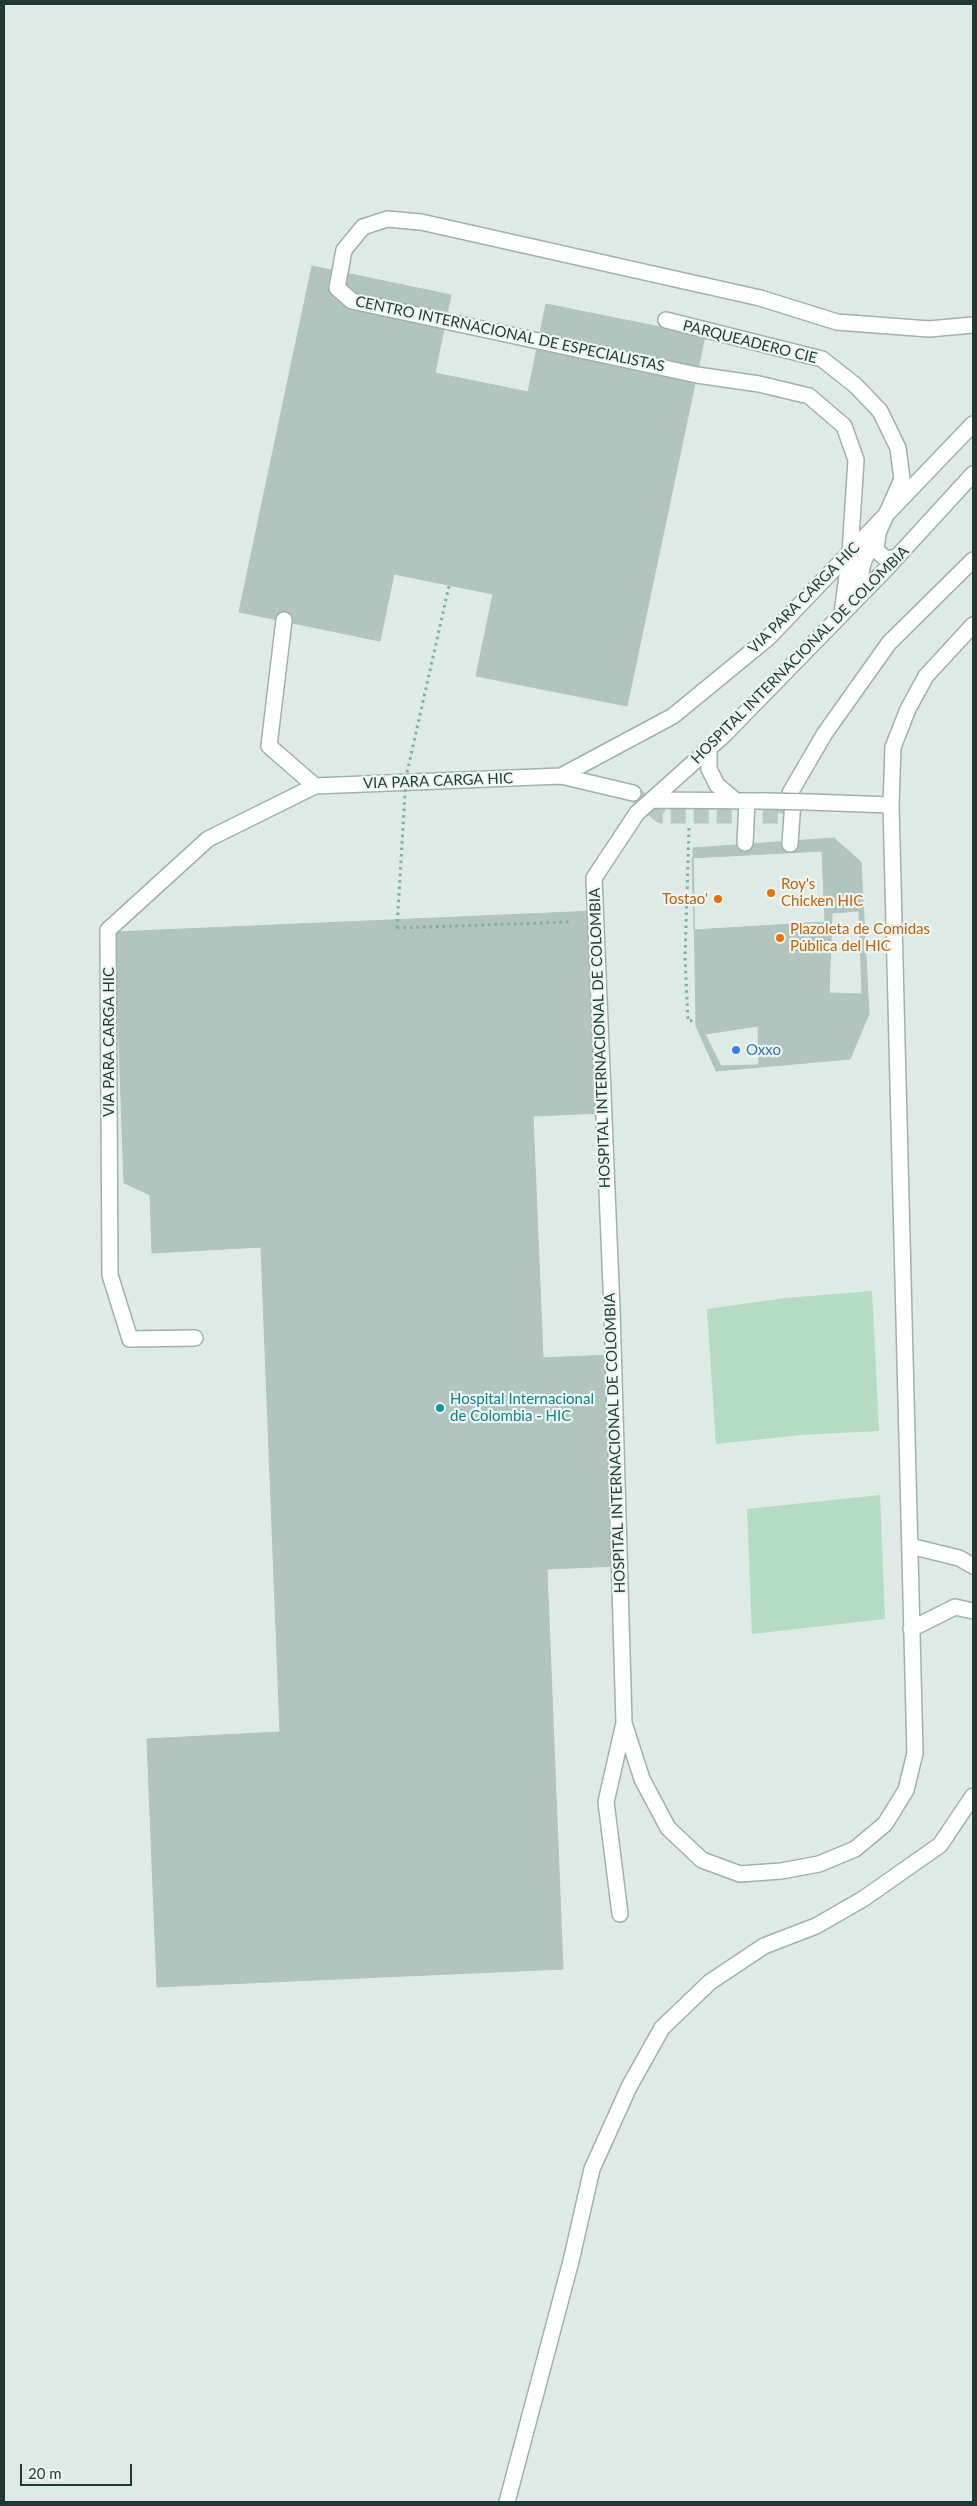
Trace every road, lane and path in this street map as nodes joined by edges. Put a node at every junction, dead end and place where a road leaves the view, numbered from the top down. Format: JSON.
{"nodes":[{"id":1,"x":666,"y":320,"type":"dead end"},
{"id":2,"x":973,"y":325,"type":"edge"},
{"id":3,"x":973,"y":424,"type":"edge"},
{"id":4,"x":973,"y":474,"type":"edge"},
{"id":5,"x":884,"y":518,"type":"junction"},
{"id":6,"x":850,"y":553,"type":"junction"},
{"id":7,"x":896,"y":557,"type":"junction"},
{"id":8,"x":973,"y":560,"type":"edge"},
{"id":9,"x":449,"y":586,"type":"dead end"},
{"id":10,"x":860,"y":596,"type":"junction"},
{"id":11,"x":842,"y":614,"type":"junction"},
{"id":12,"x":284,"y":620,"type":"dead end"},
{"id":13,"x":973,"y":625,"type":"edge"},
{"id":14,"x":709,"y":750,"type":"junction"},
{"id":15,"x":561,"y":776,"type":"junction"},
{"id":16,"x":315,"y":786,"type":"junction"},
{"id":17,"x":633,"y":793,"type":"tunnel mouth"},
{"id":18,"x":792,"y":797,"type":"junction"},
{"id":19,"x":652,"y":800,"type":"junction"},
{"id":20,"x":690,"y":800,"type":"junction"},
{"id":21,"x":741,"y":801,"type":"junction"},
{"id":22,"x":890,"y":805,"type":"junction"},
{"id":23,"x":745,"y":843,"type":"dead end"},
{"id":24,"x":790,"y":844,"type":"dead end"},
{"id":25,"x":596,"y":921,"type":"junction"},
{"id":26,"x":696,"y":1020,"type":"dead end"},
{"id":27,"x":195,"y":1338,"type":"dead end"},
{"id":28,"x":910,"y":1546,"type":"junction"},
{"id":29,"x":973,"y":1566,"type":"edge"},
{"id":30,"x":973,"y":1611,"type":"edge"},
{"id":31,"x":911,"y":1629,"type":"junction"},
{"id":32,"x":624,"y":1723,"type":"junction"},
{"id":33,"x":973,"y":1796,"type":"edge"},
{"id":34,"x":620,"y":1914,"type":"dead end"},
{"id":35,"x":507,"y":2502,"type":"edge"}],
"edges":[{"from":1,"to":5,"type":"street","name":"PARQUEADERO CIE"},
{"from":2,"to":6,"type":"street","name":"CENTRO INTERNACIONAL DE ESPECIALISTAS"},
{"from":3,"to":5,"type":"street","name":"VIA PARA CARGA HIC"},
{"from":4,"to":7,"type":"street","name":"HOSPITAL INTERNACIONAL DE COLOMBIA"},
{"from":5,"to":6,"type":"street","name":"VIA PARA CARGA HIC"},
{"from":5,"to":7,"type":"street","name":"PARQUEADERO CIE"},
{"from":5,"to":10,"type":"street","name":"PARQUEADERO CIE"},
{"from":6,"to":11,"type":"street","name":"CENTRO INTERNACIONAL DE ESPECIALISTAS"},
{"from":6,"to":15,"type":"street","name":"VIA PARA CARGA HIC"},
{"from":7,"to":10,"type":"street","name":"HOSPITAL INTERNACIONAL DE COLOMBIA"},
{"from":8,"to":18,"type":"street"},
{"from":9,"to":25,"type":"path","bridge":true},
{"from":10,"to":11,"type":"street","name":"HOSPITAL INTERNACIONAL DE COLOMBIA"},
{"from":11,"to":14,"type":"street","name":"HOSPITAL INTERNACIONAL DE COLOMBIA"},
{"from":12,"to":16,"type":"street"},
{"from":13,"to":22,"type":"street","name":"HOSPITAL INTERNACIONAL DE COLOMBIA"},
{"from":14,"to":19,"type":"street","name":"HOSPITAL INTERNACIONAL DE COLOMBIA"},
{"from":14,"to":21,"type":"street"},
{"from":15,"to":16,"type":"street","name":"VIA PARA CARGA HIC"},
{"from":15,"to":17,"type":"street","name":"VIA PARA CARGA HIC"},
{"from":16,"to":27,"type":"street","name":"VIA PARA CARGA HIC"},
{"from":18,"to":21,"type":"street","bridge":true},
{"from":18,"to":22,"type":"street","bridge":true},
{"from":18,"to":24,"type":"street"},
{"from":19,"to":20,"type":"street"},
{"from":19,"to":25,"type":"street","name":"HOSPITAL INTERNACIONAL DE COLOMBIA"},
{"from":20,"to":21,"type":"street"},
{"from":20,"to":26,"type":"path"},
{"from":21,"to":23,"type":"street"},
{"from":22,"to":28,"type":"street","name":"HOSPITAL INTERNACIONAL DE COLOMBIA"},
{"from":25,"to":32,"type":"street","name":"HOSPITAL INTERNACIONAL DE COLOMBIA"},
{"from":28,"to":29,"type":"street"},
{"from":28,"to":31,"type":"street","name":"HOSPITAL INTERNACIONAL DE COLOMBIA"},
{"from":30,"to":31,"type":"street"},
{"from":31,"to":32,"type":"street","name":"HOSPITAL INTERNACIONAL DE COLOMBIA"},
{"from":32,"to":34,"type":"street","name":"HOSPITAL INTERNACIONAL DE COLOMBIA"},
{"from":33,"to":35,"type":"street"}]}
